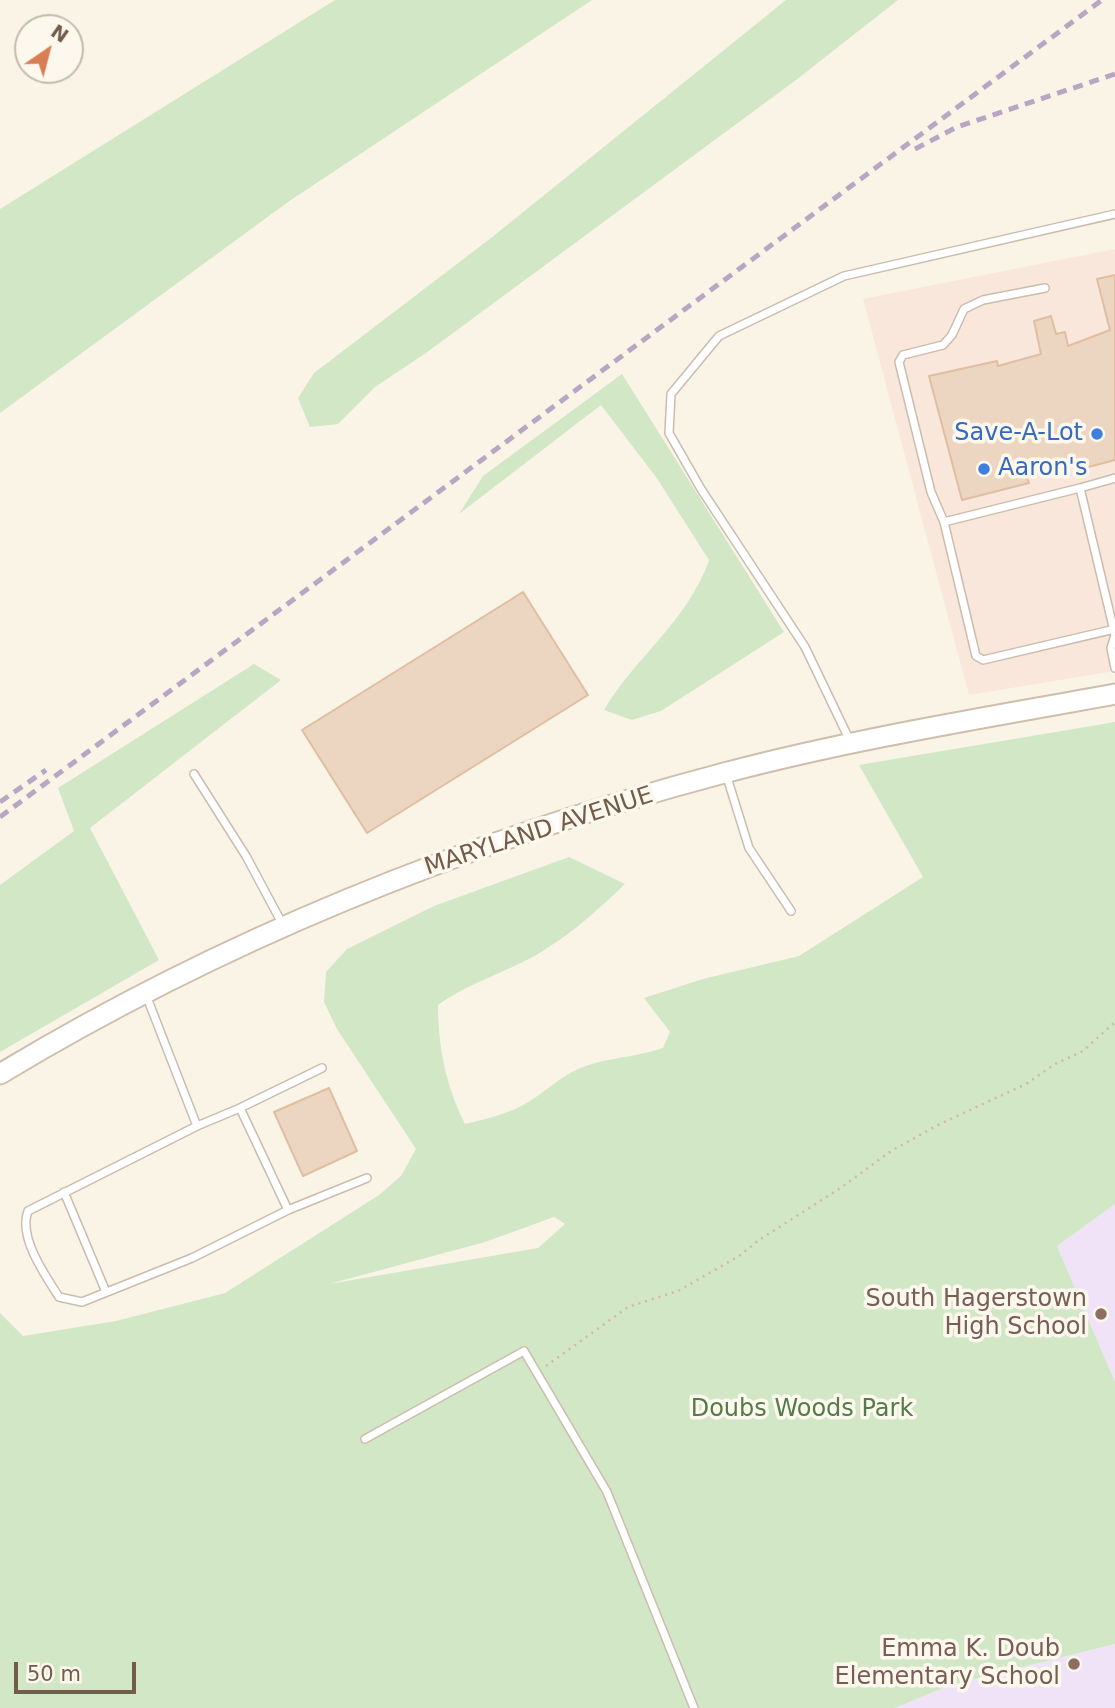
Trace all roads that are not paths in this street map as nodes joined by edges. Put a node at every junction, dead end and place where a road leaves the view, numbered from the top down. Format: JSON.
{"nodes":[{"id":1,"x":1115,"y":214,"type":"edge"},
{"id":2,"x":1045,"y":288,"type":"dead end"},
{"id":3,"x":1115,"y":478,"type":"edge"},
{"id":4,"x":1080,"y":488,"type":"junction"},
{"id":5,"x":944,"y":522,"type":"junction"},
{"id":6,"x":1114,"y":632,"type":"edge"},
{"id":7,"x":1115,"y":668,"type":"edge"},
{"id":8,"x":1115,"y":694,"type":"edge"},
{"id":9,"x":851,"y":743,"type":"junction"},
{"id":10,"x":726,"y":773,"type":"junction"},
{"id":11,"x":194,"y":774,"type":"dead end"},
{"id":12,"x":791,"y":911,"type":"dead end"},
{"id":13,"x":284,"y":927,"type":"junction"},
{"id":14,"x":145,"y":994,"type":"junction"},
{"id":15,"x":322,"y":1068,"type":"dead end"},
{"id":16,"x":0,"y":1074,"type":"edge"},
{"id":17,"x":240,"y":1108,"type":"junction"},
{"id":18,"x":197,"y":1126,"type":"junction"},
{"id":19,"x":367,"y":1178,"type":"dead end"},
{"id":20,"x":64,"y":1192,"type":"junction"},
{"id":21,"x":288,"y":1210,"type":"junction"},
{"id":22,"x":106,"y":1292,"type":"junction"},
{"id":23,"x":365,"y":1439,"type":"dead end"},
{"id":24,"x":694,"y":1708,"type":"edge"}],
"edges":[{"from":1,"to":9,"type":"lane"},
{"from":2,"to":5,"type":"lane"},
{"from":3,"to":4,"type":"lane"},
{"from":4,"to":5,"type":"lane"},
{"from":4,"to":6,"type":"lane"},
{"from":5,"to":6,"type":"lane"},
{"from":6,"to":7,"type":"lane"},
{"from":8,"to":9,"type":"main road","name":"MARYLAND AVENUE"},
{"from":9,"to":10,"type":"main road","name":"MARYLAND AVENUE"},
{"from":10,"to":12,"type":"lane"},
{"from":10,"to":13,"type":"main road","name":"MARYLAND AVENUE"},
{"from":11,"to":13,"type":"lane"},
{"from":13,"to":14,"type":"main road","name":"MARYLAND AVENUE"},
{"from":14,"to":16,"type":"main road","name":"MARYLAND AVENUE"},
{"from":14,"to":18,"type":"lane"},
{"from":15,"to":17,"type":"lane"},
{"from":17,"to":18,"type":"lane"},
{"from":17,"to":21,"type":"lane"},
{"from":18,"to":20,"type":"lane"},
{"from":19,"to":21,"type":"lane"},
{"from":20,"to":22,"type":"lane"},
{"from":20,"to":22,"type":"lane"},
{"from":21,"to":22,"type":"lane"},
{"from":23,"to":24,"type":"lane"}]}
